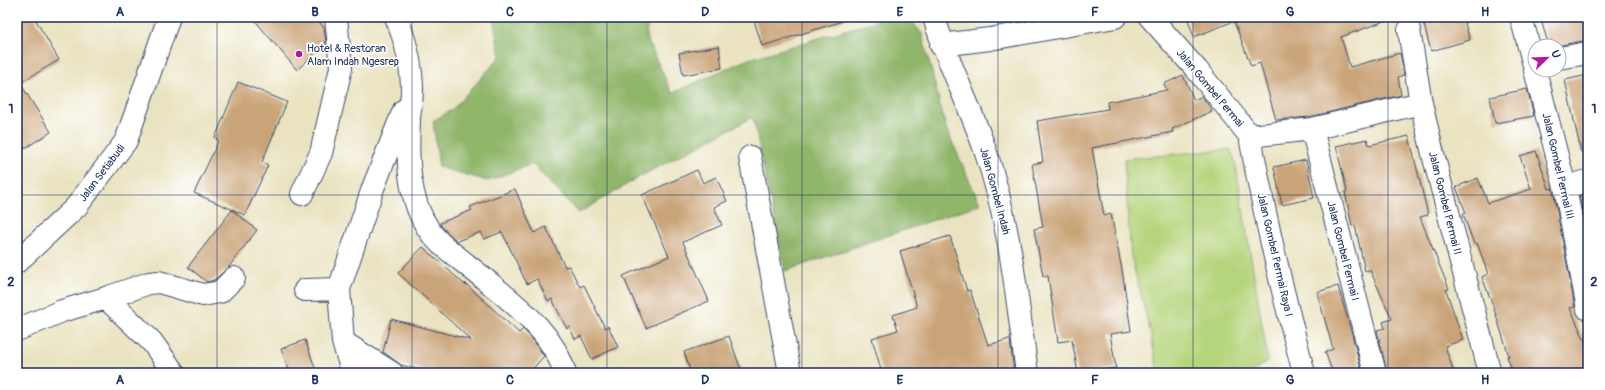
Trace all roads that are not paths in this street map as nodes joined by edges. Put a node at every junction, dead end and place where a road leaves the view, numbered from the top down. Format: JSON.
{"nodes":[{"id":1,"x":169,"y":17,"type":"edge"},
{"id":2,"x":336,"y":17,"type":"edge"},
{"id":3,"x":396,"y":17,"type":"edge"},
{"id":4,"x":934,"y":17,"type":"edge"},
{"id":5,"x":1115,"y":17,"type":"edge"},
{"id":6,"x":1150,"y":17,"type":"edge"},
{"id":7,"x":1521,"y":17,"type":"edge"},
{"id":8,"x":1409,"y":30,"type":"dead end"},
{"id":9,"x":1527,"y":38,"type":"edge"},
{"id":10,"x":942,"y":45,"type":"junction"},
{"id":11,"x":1588,"y":52,"type":"edge"},
{"id":12,"x":1567,"y":56,"type":"edge"},
{"id":13,"x":1538,"y":78,"type":"edge"},
{"id":14,"x":412,"y":91,"type":"junction"},
{"id":15,"x":1421,"y":103,"type":"junction"},
{"id":16,"x":1312,"y":129,"type":"junction"},
{"id":17,"x":1250,"y":136,"type":"junction"},
{"id":18,"x":750,"y":157,"type":"dead end"},
{"id":19,"x":1588,"y":181,"type":"edge"},
{"id":20,"x":1565,"y":187,"type":"junction"},
{"id":21,"x":302,"y":194,"type":"dead end"},
{"id":22,"x":17,"y":262,"type":"edge"},
{"id":23,"x":234,"y":278,"type":"dead end"},
{"id":24,"x":339,"y":289,"type":"junction"},
{"id":25,"x":305,"y":290,"type":"dead end"},
{"id":26,"x":106,"y":298,"type":"junction"},
{"id":27,"x":1588,"y":309,"type":"edge"},
{"id":28,"x":17,"y":330,"type":"edge"},
{"id":29,"x":343,"y":342,"type":"junction"},
{"id":30,"x":174,"y":373,"type":"edge"},
{"id":31,"x":353,"y":373,"type":"edge"},
{"id":32,"x":392,"y":373,"type":"edge"},
{"id":33,"x":565,"y":373,"type":"edge"},
{"id":34,"x":790,"y":373,"type":"edge"},
{"id":35,"x":1028,"y":373,"type":"edge"},
{"id":36,"x":1304,"y":373,"type":"edge"},
{"id":37,"x":1375,"y":373,"type":"edge"},
{"id":38,"x":1490,"y":373,"type":"edge"}],
"edges":[{"from":1,"to":22,"type":"main road","name":"Jalan Setiabudi"},
{"from":2,"to":21,"type":"main road"},
{"from":3,"to":14,"type":"main road"},
{"from":4,"to":10,"type":"main road","name":"Jalan Gombel Indah"},
{"from":5,"to":10,"type":"main road"},
{"from":6,"to":17,"type":"main road","name":"Jalan Gombel Permai"},
{"from":7,"to":9,"type":"main road","name":"Jalan Gombel Permai III"},
{"from":8,"to":15,"type":"main road","name":"Jalan Gombel Permai II"},
{"from":10,"to":35,"type":"main road","name":"Jalan Gombel Indah"},
{"from":11,"to":12,"type":"main road"},
{"from":13,"to":20,"type":"main road","name":"Jalan Gombel Permai III"},
{"from":14,"to":24,"type":"main road"},
{"from":14,"to":33,"type":"main road"},
{"from":15,"to":16,"type":"main road","name":"Jalan Gombel Permai"},
{"from":15,"to":38,"type":"main road","name":"Jalan Gombel Permai II"},
{"from":16,"to":17,"type":"main road","name":"Jalan Gombel Permai"},
{"from":16,"to":37,"type":"main road","name":"Jalan Gombel Permai I"},
{"from":17,"to":36,"type":"main road","name":"Jalan Gombel Permai Raya I"},
{"from":18,"to":34,"type":"main road"},
{"from":19,"to":20,"type":"main road"},
{"from":20,"to":27,"type":"main road","name":"Jalan Gombel Permai III"},
{"from":23,"to":26,"type":"main road"},
{"from":24,"to":25,"type":"main road"},
{"from":24,"to":29,"type":"main road"},
{"from":26,"to":28,"type":"main road"},
{"from":26,"to":30,"type":"main road"},
{"from":29,"to":31,"type":"main road"},
{"from":29,"to":32,"type":"main road"}]}
